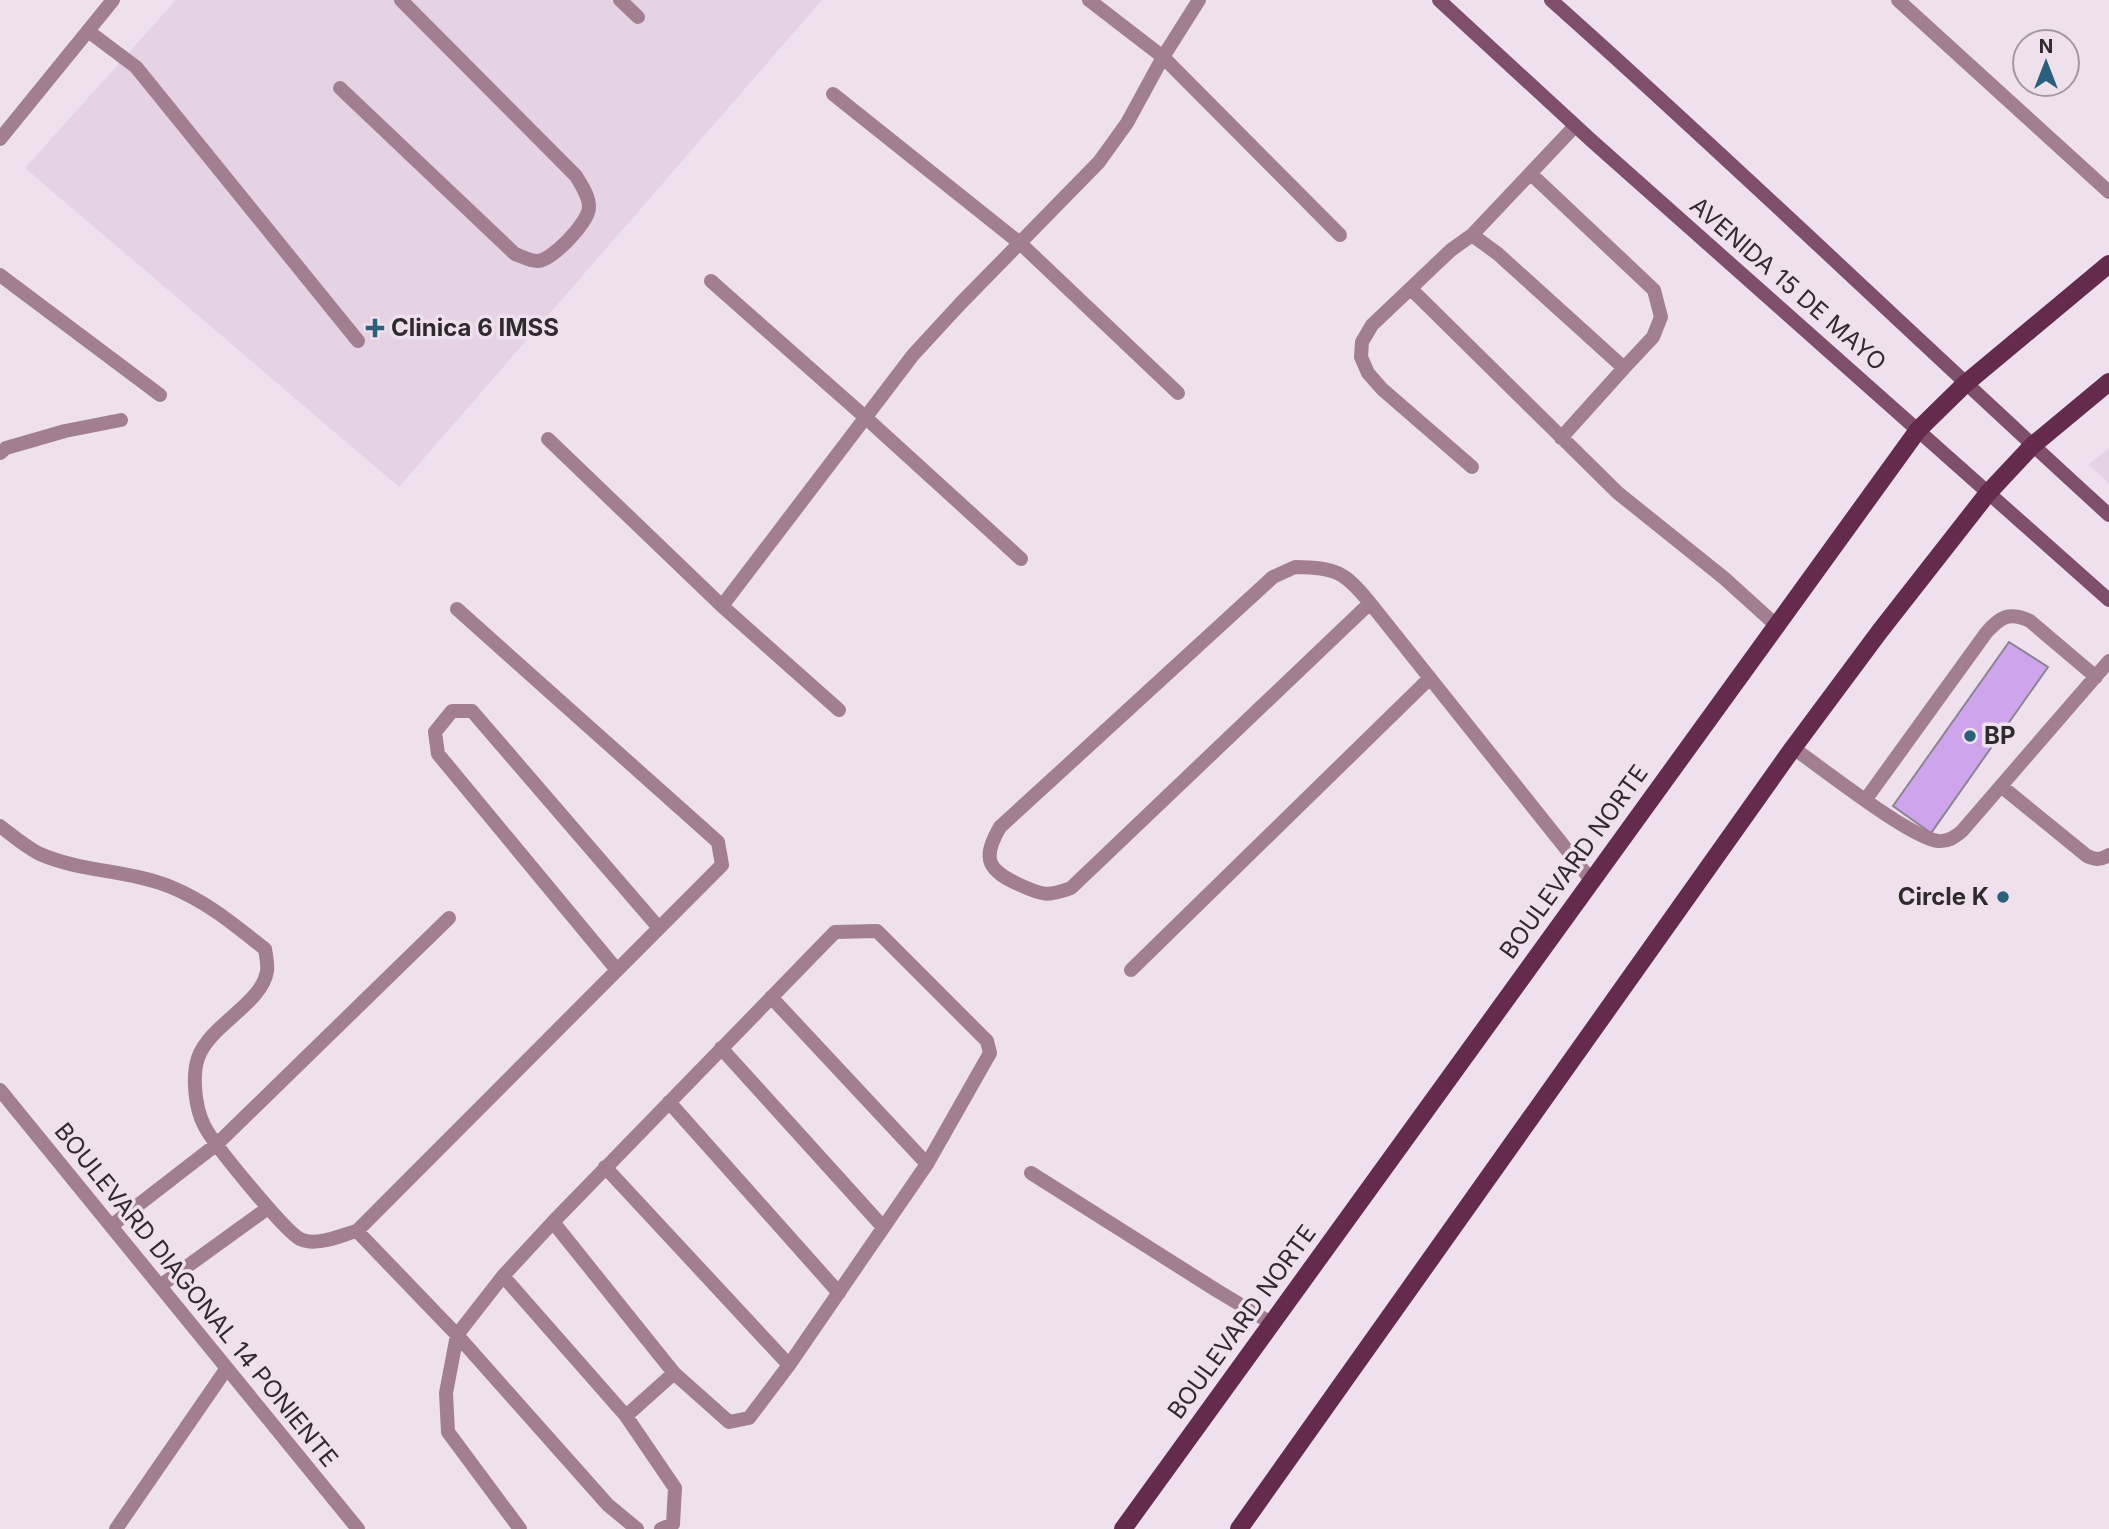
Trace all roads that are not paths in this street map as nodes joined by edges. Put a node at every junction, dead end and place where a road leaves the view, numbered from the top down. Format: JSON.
{"nodes":[{"id":1,"x":113,"y":0,"type":"edge"},
{"id":2,"x":401,"y":0,"type":"edge"},
{"id":3,"x":620,"y":0,"type":"edge"},
{"id":4,"x":1089,"y":0,"type":"edge"},
{"id":5,"x":1199,"y":0,"type":"edge"},
{"id":6,"x":1439,"y":0,"type":"edge"},
{"id":7,"x":1551,"y":0,"type":"edge"},
{"id":8,"x":1898,"y":0,"type":"edge"},
{"id":9,"x":638,"y":17,"type":"dead end"},
{"id":10,"x":88,"y":31,"type":"junction"},
{"id":11,"x":1163,"y":57,"type":"junction"},
{"id":12,"x":340,"y":88,"type":"dead end"},
{"id":13,"x":833,"y":94,"type":"dead end"},
{"id":14,"x":1575,"y":126,"type":"junction"},
{"id":15,"x":0,"y":139,"type":"edge"},
{"id":16,"x":1531,"y":174,"type":"junction"},
{"id":17,"x":2109,"y":191,"type":"edge"},
{"id":18,"x":1340,"y":235,"type":"dead end"},
{"id":19,"x":1472,"y":235,"type":"junction"},
{"id":20,"x":1021,"y":244,"type":"junction"},
{"id":21,"x":2109,"y":264,"type":"edge"},
{"id":22,"x":0,"y":275,"type":"edge"},
{"id":23,"x":711,"y":281,"type":"dead end"},
{"id":24,"x":1411,"y":289,"type":"junction"},
{"id":25,"x":358,"y":341,"type":"dead end"},
{"id":26,"x":1624,"y":368,"type":"junction"},
{"id":27,"x":2109,"y":382,"type":"edge"},
{"id":28,"x":1965,"y":384,"type":"junction"},
{"id":29,"x":1178,"y":393,"type":"dead end"},
{"id":30,"x":160,"y":395,"type":"dead end"},
{"id":31,"x":865,"y":417,"type":"junction"},
{"id":32,"x":121,"y":421,"type":"dead end"},
{"id":33,"x":1919,"y":430,"type":"junction"},
{"id":34,"x":1561,"y":438,"type":"junction"},
{"id":35,"x":548,"y":439,"type":"dead end"},
{"id":36,"x":2033,"y":445,"type":"junction"},
{"id":37,"x":0,"y":453,"type":"edge"},
{"id":38,"x":1472,"y":467,"type":"dead end"},
{"id":39,"x":1988,"y":493,"type":"junction"},
{"id":40,"x":2109,"y":515,"type":"edge"},
{"id":41,"x":1021,"y":559,"type":"dead end"},
{"id":42,"x":2109,"y":600,"type":"edge"},
{"id":43,"x":1370,"y":603,"type":"junction"},
{"id":44,"x":722,"y":606,"type":"junction"},
{"id":45,"x":457,"y":609,"type":"dead end"},
{"id":46,"x":1776,"y":625,"type":"junction"},
{"id":47,"x":2109,"y":661,"type":"edge"},
{"id":48,"x":2096,"y":677,"type":"junction"},
{"id":49,"x":1430,"y":678,"type":"junction"},
{"id":50,"x":839,"y":710,"type":"dead end"},
{"id":51,"x":1793,"y":748,"type":"junction"},
{"id":52,"x":2001,"y":786,"type":"junction"},
{"id":53,"x":1866,"y":799,"type":"junction"},
{"id":54,"x":0,"y":826,"type":"edge"},
{"id":55,"x":2109,"y":855,"type":"edge"},
{"id":56,"x":1591,"y":880,"type":"junction"},
{"id":57,"x":449,"y":918,"type":"dead end"},
{"id":58,"x":659,"y":928,"type":"junction"},
{"id":59,"x":617,"y":970,"type":"junction"},
{"id":60,"x":1131,"y":970,"type":"dead end"},
{"id":61,"x":771,"y":997,"type":"junction"},
{"id":62,"x":721,"y":1048,"type":"junction"},
{"id":63,"x":0,"y":1090,"type":"edge"},
{"id":64,"x":669,"y":1102,"type":"junction"},
{"id":65,"x":217,"y":1144,"type":"junction"},
{"id":66,"x":927,"y":1164,"type":"junction"},
{"id":67,"x":605,"y":1167,"type":"junction"},
{"id":68,"x":1031,"y":1172,"type":"dead end"},
{"id":69,"x":268,"y":1208,"type":"junction"},
{"id":70,"x":553,"y":1222,"type":"junction"},
{"id":71,"x":111,"y":1226,"type":"junction"},
{"id":72,"x":883,"y":1227,"type":"junction"},
{"id":73,"x":357,"y":1230,"type":"junction"},
{"id":74,"x":503,"y":1276,"type":"junction"},
{"id":75,"x":160,"y":1286,"type":"junction"},
{"id":76,"x":839,"y":1293,"type":"junction"},
{"id":77,"x":1272,"y":1323,"type":"junction"},
{"id":78,"x":457,"y":1335,"type":"junction"},
{"id":79,"x":789,"y":1365,"type":"junction"},
{"id":80,"x":227,"y":1368,"type":"junction"},
{"id":81,"x":674,"y":1373,"type":"junction"},
{"id":82,"x":626,"y":1416,"type":"junction"},
{"id":83,"x":116,"y":1529,"type":"edge"},
{"id":84,"x":358,"y":1529,"type":"edge"},
{"id":85,"x":520,"y":1529,"type":"edge"},
{"id":86,"x":636,"y":1529,"type":"edge"},
{"id":87,"x":661,"y":1529,"type":"edge"},
{"id":88,"x":1123,"y":1529,"type":"edge"},
{"id":89,"x":1239,"y":1529,"type":"edge"}],
"edges":[{"from":1,"to":10,"type":"street"},
{"from":2,"to":12,"type":"street"},
{"from":3,"to":9,"type":"street"},
{"from":4,"to":11,"type":"street"},
{"from":5,"to":11,"type":"street"},
{"from":6,"to":14,"type":"main road","name":"AVENIDA 15 DE MAYO"},
{"from":7,"to":28,"type":"main road","name":"AVENIDA 15 DE MAYO"},
{"from":8,"to":17,"type":"street"},
{"from":10,"to":15,"type":"street"},
{"from":10,"to":25,"type":"street"},
{"from":11,"to":18,"type":"street"},
{"from":11,"to":20,"type":"street"},
{"from":13,"to":20,"type":"street"},
{"from":14,"to":16,"type":"street"},
{"from":14,"to":33,"type":"main road","name":"AVENIDA 15 DE MAYO"},
{"from":16,"to":19,"type":"street"},
{"from":16,"to":26,"type":"street"},
{"from":19,"to":24,"type":"street"},
{"from":19,"to":26,"type":"street"},
{"from":20,"to":29,"type":"street"},
{"from":20,"to":31,"type":"street"},
{"from":21,"to":28,"type":"main road","name":"BOULEVARD NORTE"},
{"from":22,"to":30,"type":"street"},
{"from":23,"to":31,"type":"street"},
{"from":24,"to":34,"type":"street"},
{"from":24,"to":38,"type":"street"},
{"from":26,"to":34,"type":"street"},
{"from":27,"to":36,"type":"main road"},
{"from":28,"to":33,"type":"main road","name":"BOULEVARD NORTE"},
{"from":28,"to":36,"type":"main road","name":"AVENIDA 15 DE MAYO"},
{"from":31,"to":41,"type":"street"},
{"from":31,"to":44,"type":"street"},
{"from":32,"to":37,"type":"street"},
{"from":33,"to":39,"type":"main road","name":"AVENIDA 15 DE MAYO"},
{"from":33,"to":46,"type":"main road","name":"BOULEVARD NORTE"},
{"from":34,"to":46,"type":"street"},
{"from":35,"to":44,"type":"street"},
{"from":36,"to":39,"type":"main road"},
{"from":36,"to":40,"type":"main road","name":"AVENIDA 15 DE MAYO"},
{"from":39,"to":42,"type":"main road","name":"AVENIDA 15 DE MAYO"},
{"from":39,"to":51,"type":"main road"},
{"from":43,"to":43,"type":"street"},
{"from":43,"to":49,"type":"street"},
{"from":44,"to":50,"type":"street"},
{"from":45,"to":58,"type":"street"},
{"from":46,"to":56,"type":"main road","name":"BOULEVARD NORTE"},
{"from":47,"to":48,"type":"street"},
{"from":48,"to":52,"type":"street"},
{"from":48,"to":53,"type":"street"},
{"from":49,"to":56,"type":"street"},
{"from":49,"to":60,"type":"street"},
{"from":51,"to":53,"type":"street"},
{"from":51,"to":89,"type":"main road"},
{"from":52,"to":53,"type":"street"},
{"from":52,"to":55,"type":"street"},
{"from":54,"to":65,"type":"street"},
{"from":56,"to":77,"type":"main road","name":"BOULEVARD NORTE"},
{"from":57,"to":65,"type":"street"},
{"from":58,"to":59,"type":"street"},
{"from":58,"to":59,"type":"street"},
{"from":59,"to":73,"type":"street"},
{"from":61,"to":62,"type":"street"},
{"from":61,"to":66,"type":"street"},
{"from":61,"to":66,"type":"street"},
{"from":62,"to":64,"type":"street"},
{"from":62,"to":72,"type":"street"},
{"from":63,"to":71,"type":"street","name":"BOULEVARD DIAGONAL 14 PONIENTE"},
{"from":64,"to":67,"type":"street"},
{"from":64,"to":76,"type":"street"},
{"from":65,"to":69,"type":"street"},
{"from":65,"to":71,"type":"street"},
{"from":66,"to":72,"type":"street"},
{"from":67,"to":70,"type":"street"},
{"from":67,"to":79,"type":"street"},
{"from":68,"to":77,"type":"street"},
{"from":69,"to":73,"type":"street"},
{"from":69,"to":75,"type":"street"},
{"from":70,"to":74,"type":"street"},
{"from":70,"to":81,"type":"street"},
{"from":71,"to":75,"type":"street","name":"BOULEVARD DIAGONAL 14 PONIENTE"},
{"from":72,"to":76,"type":"street"},
{"from":73,"to":78,"type":"street"},
{"from":74,"to":78,"type":"street"},
{"from":74,"to":82,"type":"street"},
{"from":75,"to":80,"type":"street","name":"BOULEVARD DIAGONAL 14 PONIENTE"},
{"from":76,"to":79,"type":"street"},
{"from":77,"to":88,"type":"main road","name":"BOULEVARD NORTE"},
{"from":78,"to":85,"type":"street"},
{"from":78,"to":86,"type":"street"},
{"from":79,"to":81,"type":"street"},
{"from":80,"to":83,"type":"street"},
{"from":80,"to":84,"type":"street","name":"BOULEVARD DIAGONAL 14 PONIENTE"},
{"from":81,"to":82,"type":"street"},
{"from":82,"to":87,"type":"street"}]}
